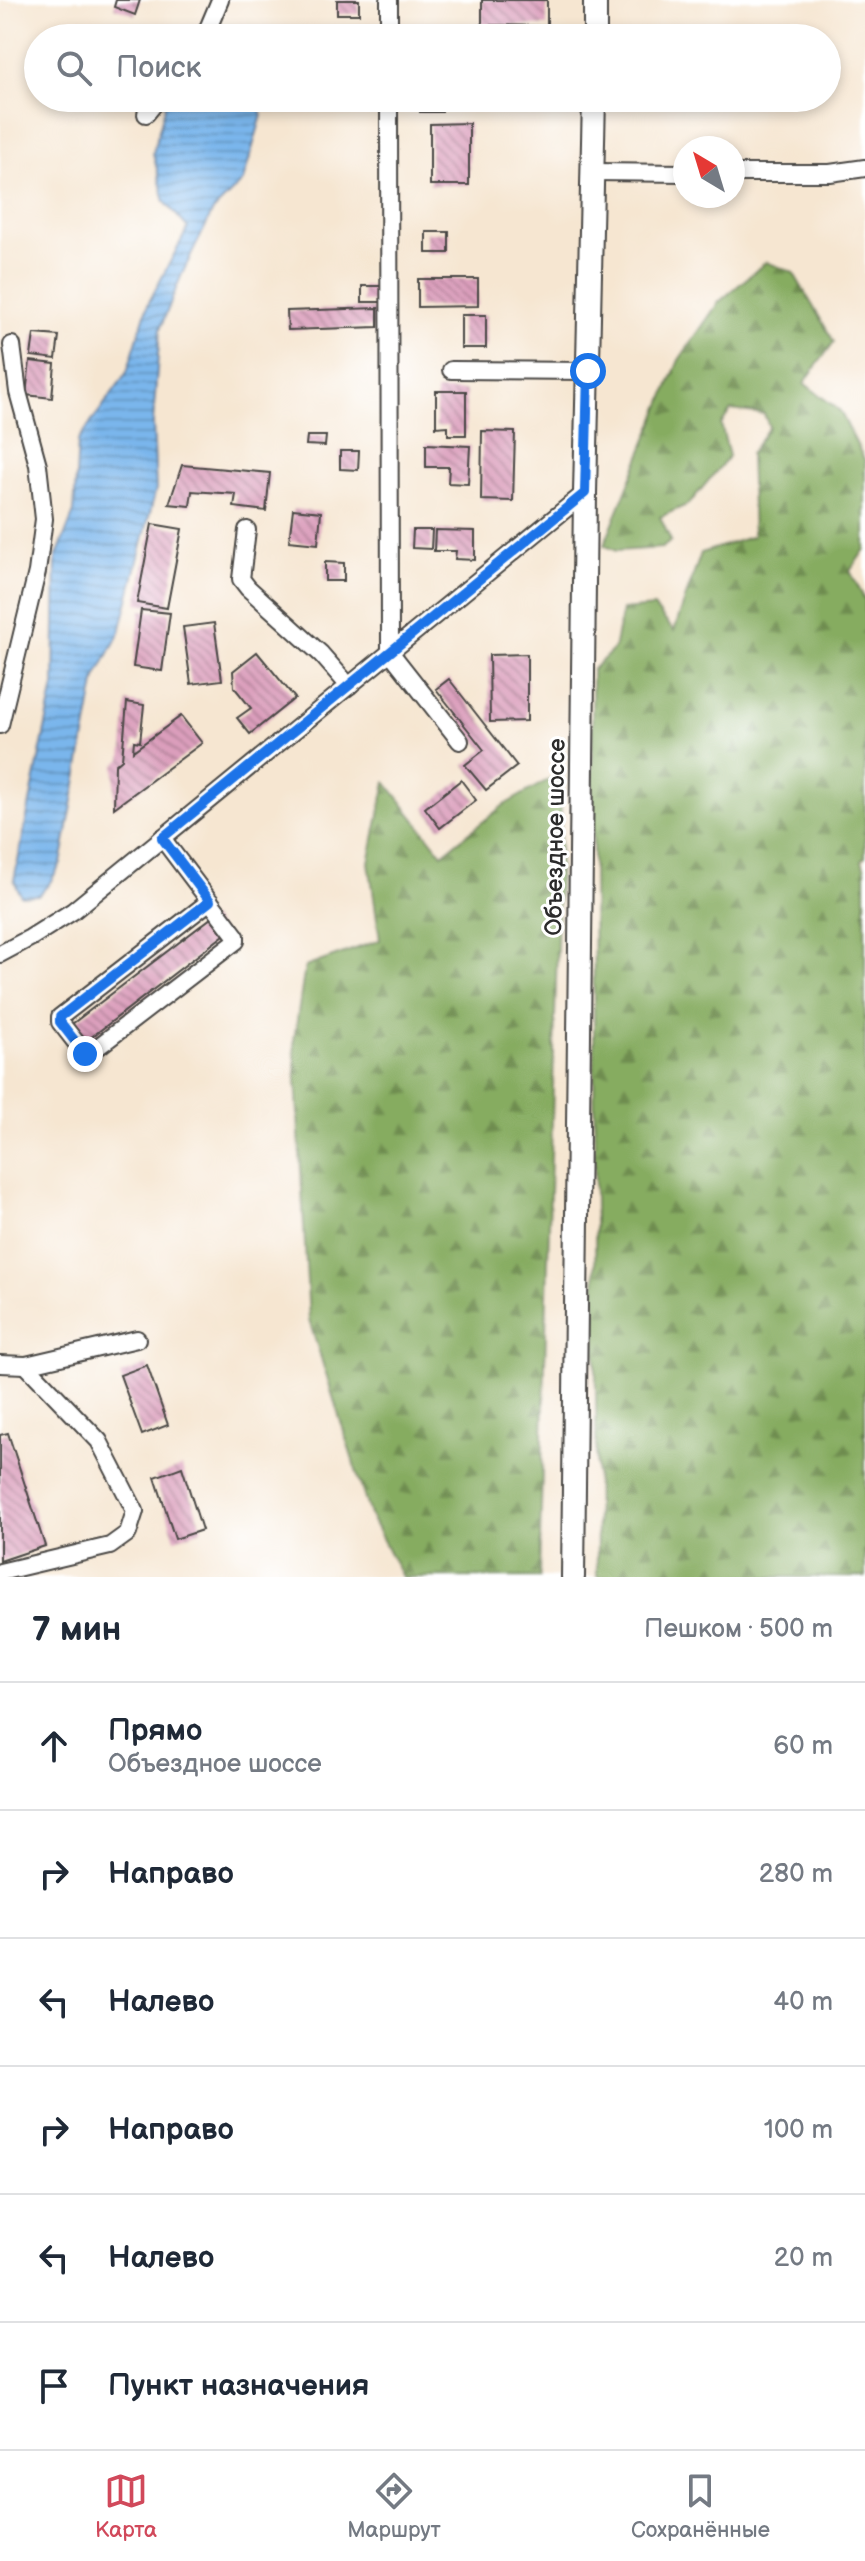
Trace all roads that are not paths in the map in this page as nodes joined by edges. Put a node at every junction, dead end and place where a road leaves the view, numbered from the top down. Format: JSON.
{"nodes":[{"id":1,"x":220,"y":0,"type":"edge"},
{"id":2,"x":389,"y":0,"type":"edge"},
{"id":3,"x":595,"y":0,"type":"edge"},
{"id":4,"x":210,"y":24,"type":"edge"},
{"id":5,"x":389,"y":24,"type":"edge"},
{"id":6,"x":595,"y":24,"type":"edge"},
{"id":7,"x":389,"y":112,"type":"edge"},
{"id":8,"x":594,"y":112,"type":"edge"},
{"id":9,"x":865,"y":168,"type":"edge"},
{"id":10,"x":593,"y":172,"type":"junction"},
{"id":11,"x":673,"y":173,"type":"edge"},
{"id":12,"x":745,"y":173,"type":"edge"},
{"id":13,"x":12,"y":345,"type":"dead end"},
{"id":14,"x":451,"y":370,"type":"dead end"},
{"id":15,"x":588,"y":371,"type":"junction"},
{"id":16,"x":585,"y":493,"type":"junction"},
{"id":17,"x":247,"y":530,"type":"dead end"},
{"id":18,"x":390,"y":652,"type":"junction"},
{"id":19,"x":349,"y":686,"type":"junction"},
{"id":20,"x":0,"y":725,"type":"edge"},
{"id":21,"x":460,"y":741,"type":"dead end"},
{"id":22,"x":162,"y":838,"type":"junction"},
{"id":23,"x":210,"y":901,"type":"junction"},
{"id":24,"x":0,"y":954,"type":"edge"},
{"id":25,"x":137,"y":1339,"type":"dead end"},
{"id":26,"x":0,"y":1364,"type":"edge"},
{"id":27,"x":26,"y":1365,"type":"junction"},
{"id":28,"x":0,"y":1572,"type":"edge"},
{"id":29,"x":573,"y":1577,"type":"edge"}],
"edges":[{"from":1,"to":4,"type":"street"},
{"from":2,"to":5,"type":"street"},
{"from":3,"to":6,"type":"main road"},
{"from":7,"to":18,"type":"street"},
{"from":8,"to":10,"type":"main road","name":"Объездное шоссе"},
{"from":9,"to":12,"type":"street"},
{"from":10,"to":11,"type":"street"},
{"from":10,"to":15,"type":"main road","name":"Объездное шоссе"},
{"from":13,"to":20,"type":"street"},
{"from":14,"to":15,"type":"street"},
{"from":15,"to":16,"type":"main road","name":"Объездное шоссе"},
{"from":16,"to":18,"type":"street"},
{"from":16,"to":29,"type":"main road","name":"Объездное шоссе"},
{"from":17,"to":19,"type":"street"},
{"from":18,"to":19,"type":"street"},
{"from":18,"to":21,"type":"street"},
{"from":19,"to":22,"type":"street"},
{"from":22,"to":23,"type":"street"},
{"from":22,"to":24,"type":"street"},
{"from":23,"to":23,"type":"street"},
{"from":25,"to":27,"type":"street"},
{"from":26,"to":27,"type":"street"},
{"from":27,"to":28,"type":"street"}]}
